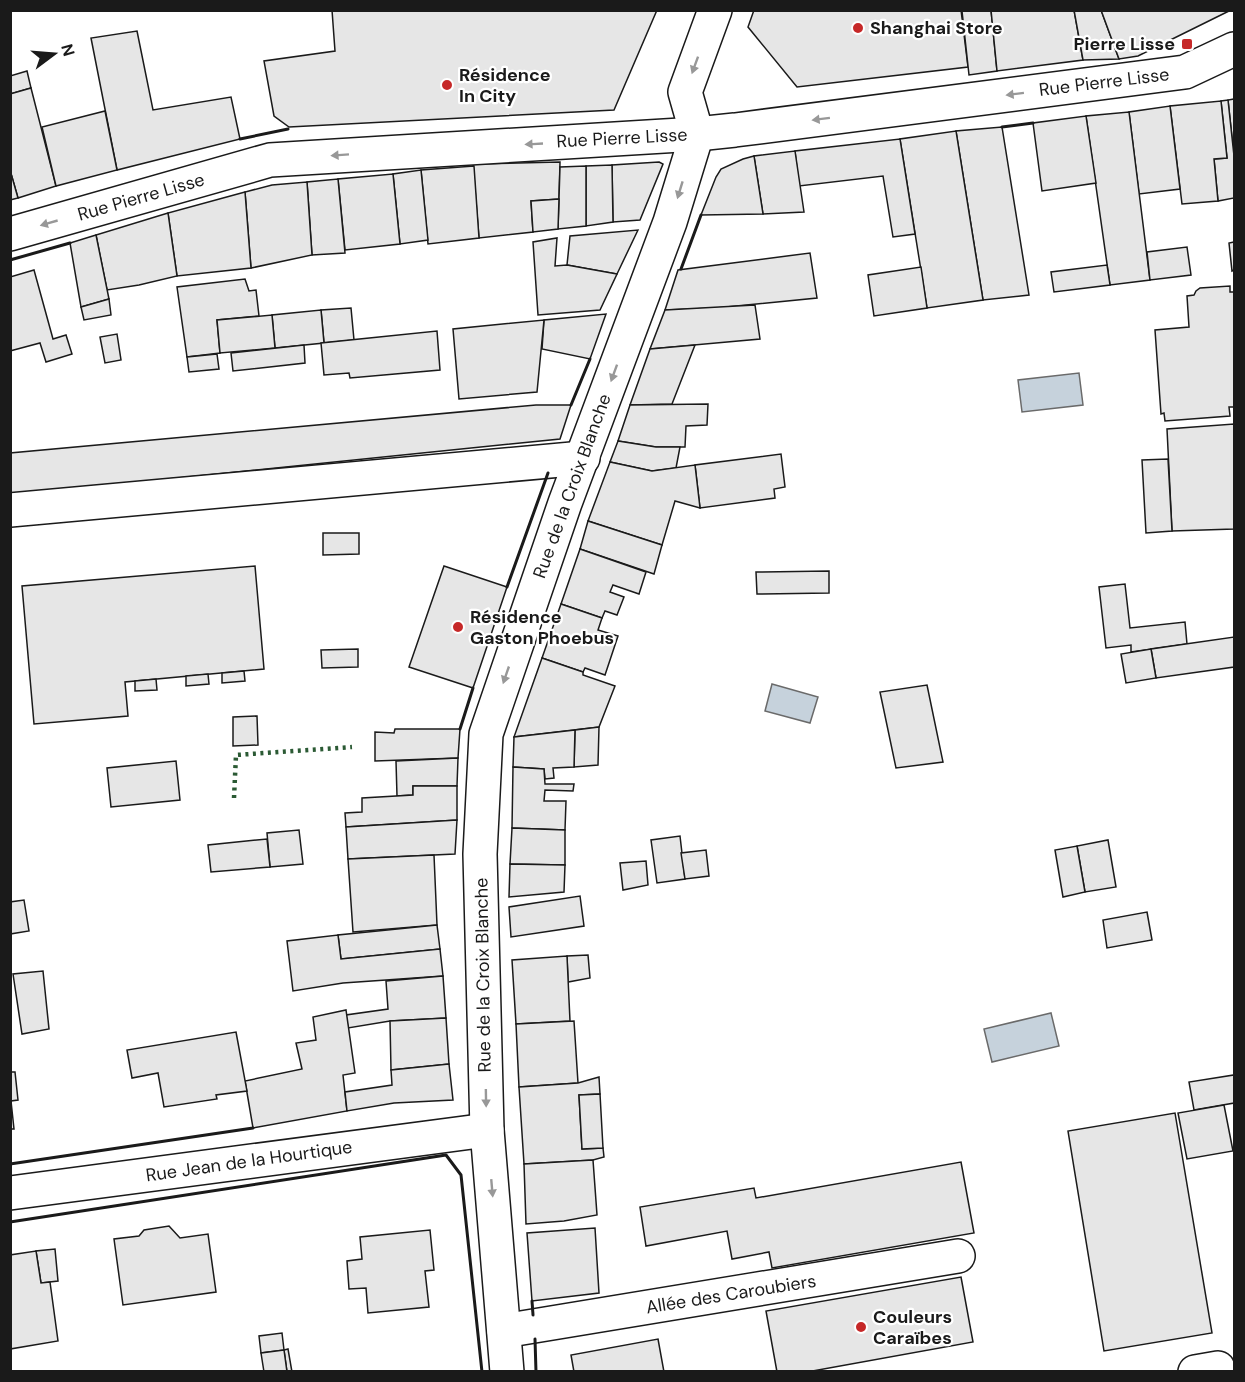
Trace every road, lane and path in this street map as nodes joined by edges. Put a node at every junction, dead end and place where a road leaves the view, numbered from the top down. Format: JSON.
{"nodes":[{"id":1,"x":715,"y":10,"type":"edge"},
{"id":2,"x":1234,"y":49,"type":"edge"},
{"id":3,"x":698,"y":134,"type":"junction"},
{"id":4,"x":10,"y":234,"type":"edge"},
{"id":5,"x":583,"y":458,"type":"junction"},
{"id":6,"x":10,"y":510,"type":"edge"},
{"id":7,"x":487,"y":1130,"type":"junction"},
{"id":8,"x":10,"y":1193,"type":"edge"},
{"id":9,"x":958,"y":1256,"type":"dead end"},
{"id":10,"x":504,"y":1331,"type":"junction"},
{"id":11,"x":507,"y":1371,"type":"edge"}],
"edges":[{"from":1,"to":3,"type":"street","one_way":true},
{"from":2,"to":3,"type":"street","name":"Rue Pierre Lisse","one_way":true},
{"from":3,"to":4,"type":"street","name":"Rue Pierre Lisse","one_way":true},
{"from":3,"to":5,"type":"street","name":"Rue de la Croix Blanche","one_way":true},
{"from":5,"to":6,"type":"street"},
{"from":5,"to":7,"type":"street","name":"Rue de la Croix Blanche","one_way":true},
{"from":7,"to":8,"type":"street","name":"Rue Jean de la Hourtique"},
{"from":7,"to":10,"type":"street","name":"Rue de la Croix Blanche","one_way":true},
{"from":9,"to":10,"type":"street","name":"Allée des Caroubiers"},
{"from":10,"to":11,"type":"street","name":"Rue de la Croix Blanche"}]}
